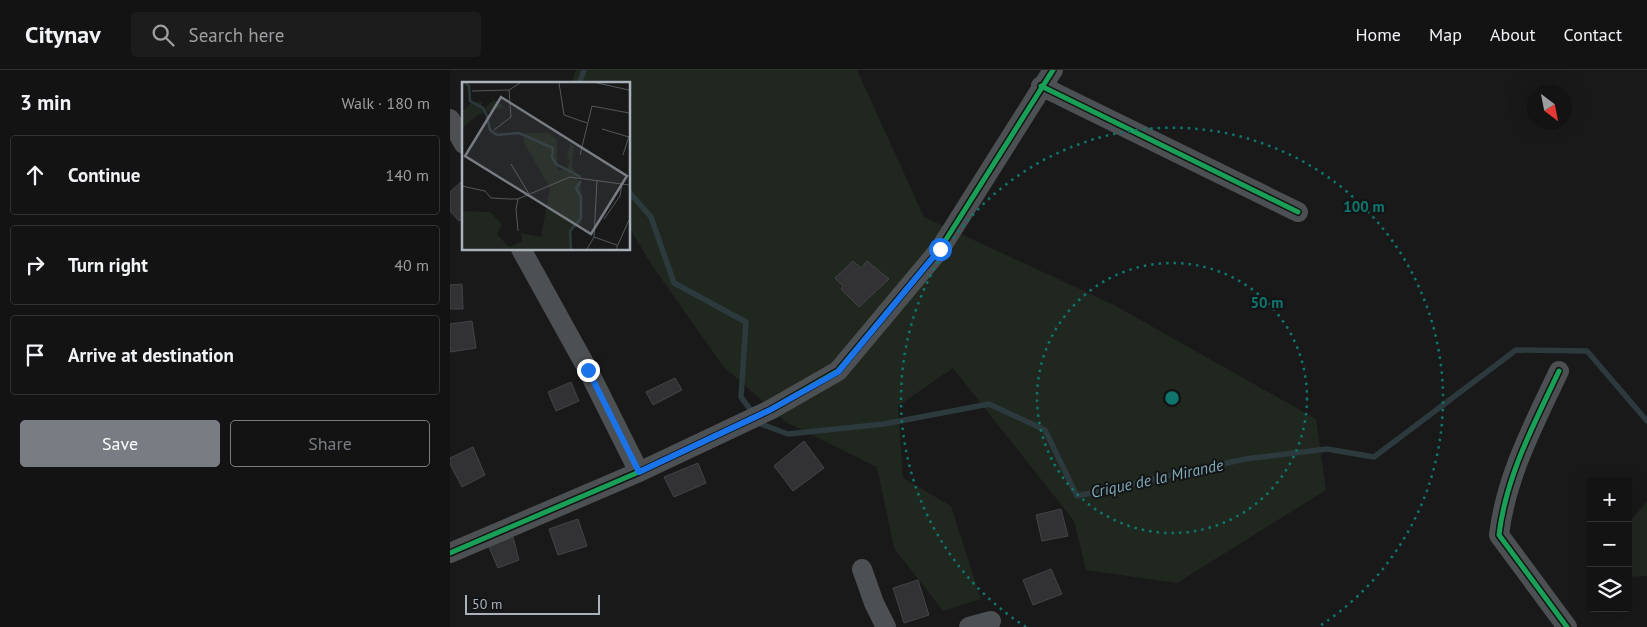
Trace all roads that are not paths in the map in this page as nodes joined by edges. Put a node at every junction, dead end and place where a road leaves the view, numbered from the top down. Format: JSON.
{"nodes":[{"id":1,"x":1053,"y":70,"type":"edge"},
{"id":2,"x":1042,"y":86,"type":"junction"},
{"id":3,"x":450,"y":119,"type":"edge"},
{"id":4,"x":462,"y":140,"type":"edge"},
{"id":5,"x":1298,"y":212,"type":"dead end"},
{"id":6,"x":522,"y":250,"type":"edge"},
{"id":7,"x":1558,"y":371,"type":"dead end"},
{"id":8,"x":639,"y":472,"type":"junction"},
{"id":9,"x":452,"y":548,"type":"edge"},
{"id":10,"x":862,"y":569,"type":"dead end"},
{"id":11,"x":991,"y":621,"type":"dead end"},
{"id":12,"x":886,"y":627,"type":"edge"},
{"id":13,"x":969,"y":627,"type":"edge"},
{"id":14,"x":1567,"y":627,"type":"edge"}],
"edges":[{"from":1,"to":2,"type":"street"},
{"from":2,"to":5,"type":"street"},
{"from":2,"to":8,"type":"street"},
{"from":3,"to":4,"type":"street"},
{"from":6,"to":8,"type":"street"},
{"from":7,"to":14,"type":"street"},
{"from":8,"to":9,"type":"street"},
{"from":10,"to":12,"type":"street"},
{"from":11,"to":13,"type":"street"}]}
